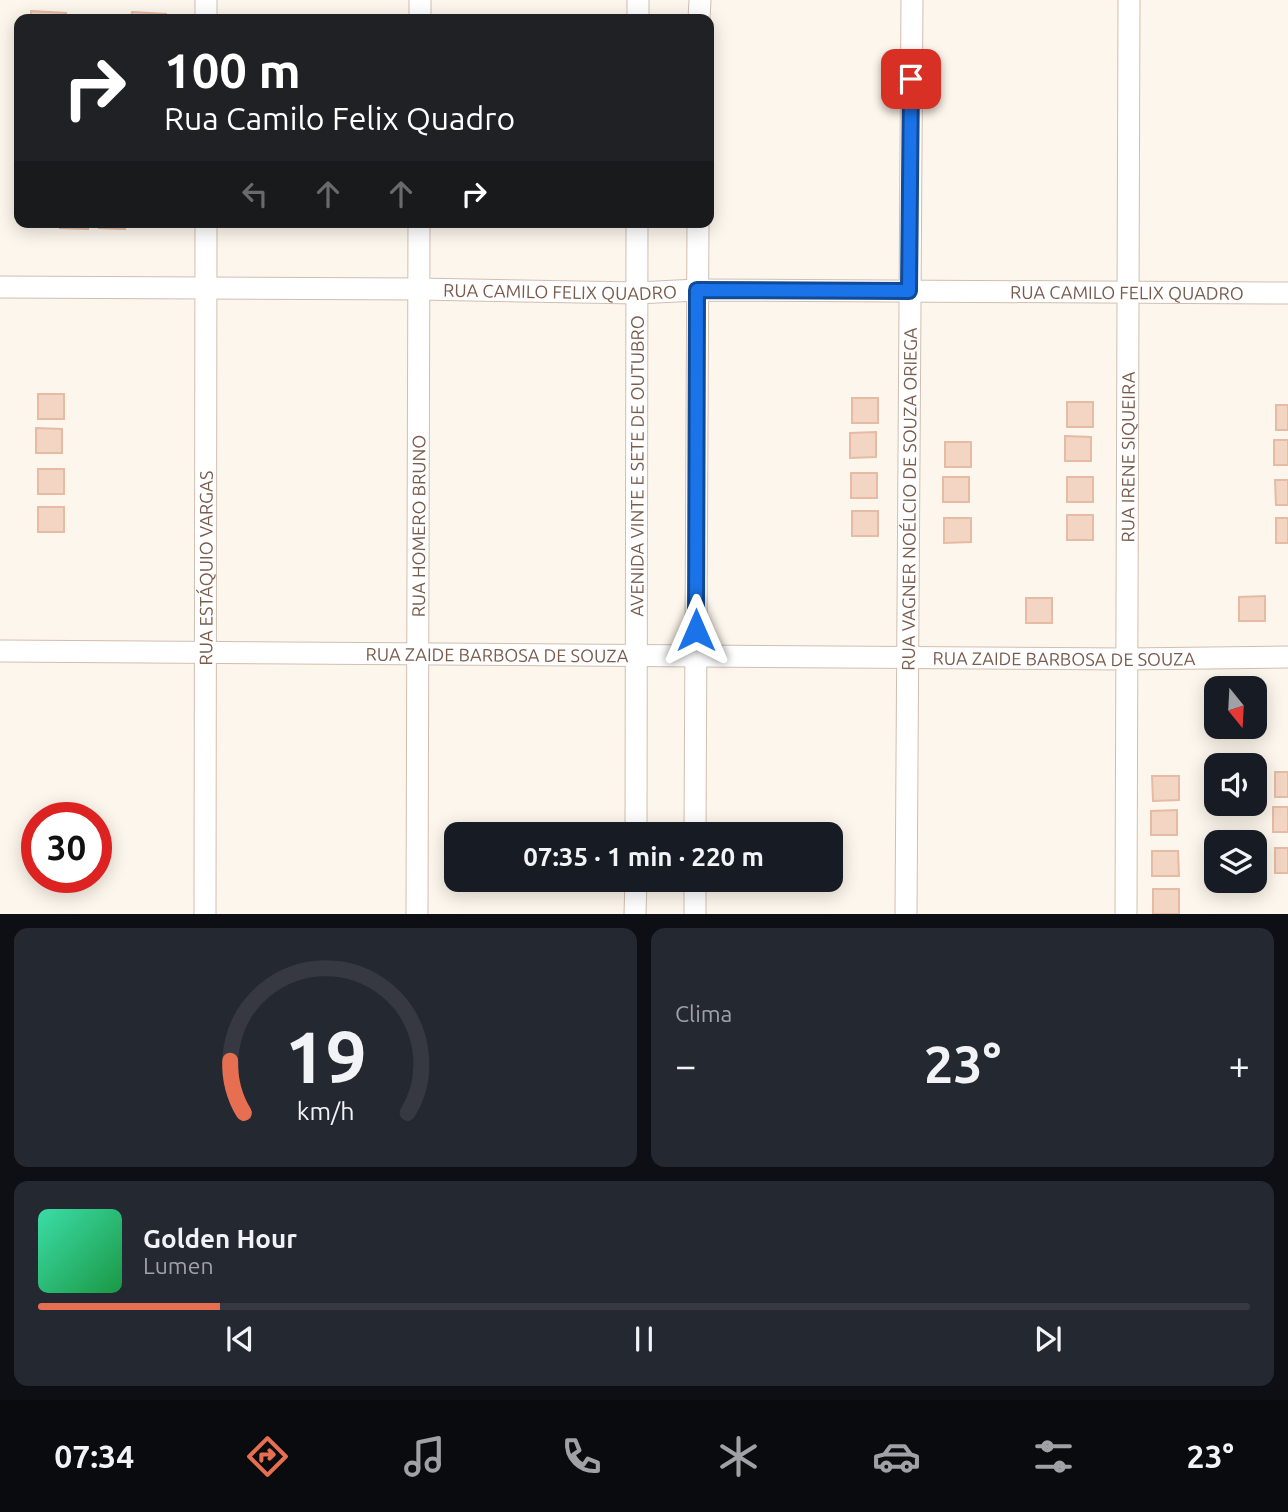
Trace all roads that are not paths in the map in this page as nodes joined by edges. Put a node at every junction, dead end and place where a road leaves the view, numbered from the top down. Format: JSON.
{"nodes":[{"id":1,"x":912,"y":0,"type":"edge"},
{"id":2,"x":1129,"y":0,"type":"edge"},
{"id":3,"x":206,"y":228,"type":"edge"},
{"id":4,"x":419,"y":228,"type":"edge"},
{"id":5,"x":637,"y":228,"type":"edge"},
{"id":6,"x":698,"y":228,"type":"edge"},
{"id":7,"x":0,"y":287,"type":"edge"},
{"id":8,"x":206,"y":288,"type":"junction"},
{"id":9,"x":419,"y":289,"type":"junction"},
{"id":10,"x":697,"y":290,"type":"junction"},
{"id":11,"x":909,"y":291,"type":"junction"},
{"id":12,"x":637,"y":293,"type":"junction"},
{"id":13,"x":1128,"y":293,"type":"junction"},
{"id":14,"x":1288,"y":293,"type":"edge"},
{"id":15,"x":0,"y":651,"type":"edge"},
{"id":16,"x":206,"y":653,"type":"junction"},
{"id":17,"x":418,"y":654,"type":"junction"},
{"id":18,"x":636,"y":655,"type":"junction"},
{"id":19,"x":696,"y":656,"type":"junction"},
{"id":20,"x":907,"y":657,"type":"junction"},
{"id":21,"x":1288,"y":657,"type":"edge"},
{"id":22,"x":1127,"y":659,"type":"junction"},
{"id":23,"x":636,"y":822,"type":"edge"},
{"id":24,"x":695,"y":822,"type":"edge"},
{"id":25,"x":636,"y":892,"type":"edge"},
{"id":26,"x":695,"y":892,"type":"edge"},
{"id":27,"x":205,"y":914,"type":"edge"},
{"id":28,"x":417,"y":914,"type":"edge"},
{"id":29,"x":635,"y":914,"type":"edge"},
{"id":30,"x":695,"y":914,"type":"edge"},
{"id":31,"x":906,"y":914,"type":"edge"},
{"id":32,"x":1126,"y":914,"type":"edge"}],
"edges":[{"from":1,"to":11,"type":"street","name":"RUA VAGNER NOÉLCIO DE SOUZA ORIEGA"},
{"from":2,"to":13,"type":"street","name":"RUA IRENE SIQUEIRA"},
{"from":3,"to":8,"type":"street","name":"RUA ESTÁQUIO VARGAS"},
{"from":4,"to":9,"type":"street","name":"RUA HOMERO BRUNO"},
{"from":5,"to":12,"type":"street","name":"AVENIDA VINTE E SETE DE OUTUBRO"},
{"from":6,"to":10,"type":"street"},
{"from":7,"to":8,"type":"street","name":"RUA CAMILO FELIX QUADRO"},
{"from":8,"to":9,"type":"street","name":"RUA CAMILO FELIX QUADRO"},
{"from":8,"to":16,"type":"street","name":"RUA ESTÁQUIO VARGAS"},
{"from":9,"to":12,"type":"street","name":"RUA CAMILO FELIX QUADRO"},
{"from":9,"to":17,"type":"street","name":"RUA HOMERO BRUNO"},
{"from":10,"to":11,"type":"street","name":"RUA CAMILO FELIX QUADRO"},
{"from":10,"to":12,"type":"street","name":"RUA CAMILO FELIX QUADRO"},
{"from":10,"to":19,"type":"street"},
{"from":11,"to":13,"type":"street","name":"RUA CAMILO FELIX QUADRO"},
{"from":11,"to":20,"type":"street","name":"RUA VAGNER NOÉLCIO DE SOUZA ORIEGA"},
{"from":12,"to":18,"type":"street","name":"AVENIDA VINTE E SETE DE OUTUBRO"},
{"from":13,"to":14,"type":"street","name":"RUA CAMILO FELIX QUADRO"},
{"from":13,"to":22,"type":"street","name":"RUA IRENE SIQUEIRA"},
{"from":15,"to":16,"type":"street","name":"RUA ZAIDE BARBOSA DE SOUZA"},
{"from":16,"to":17,"type":"street","name":"RUA ZAIDE BARBOSA DE SOUZA"},
{"from":16,"to":27,"type":"street","name":"RUA ESTÁQUIO VARGAS"},
{"from":17,"to":18,"type":"street","name":"RUA ZAIDE BARBOSA DE SOUZA"},
{"from":17,"to":28,"type":"street","name":"RUA HOMERO BRUNO"},
{"from":18,"to":19,"type":"street","name":"RUA ZAIDE BARBOSA DE SOUZA"},
{"from":18,"to":23,"type":"street","name":"AVENIDA VINTE E SETE DE OUTUBRO"},
{"from":19,"to":20,"type":"street","name":"RUA ZAIDE BARBOSA DE SOUZA"},
{"from":19,"to":24,"type":"street"},
{"from":20,"to":22,"type":"street","name":"RUA ZAIDE BARBOSA DE SOUZA"},
{"from":20,"to":31,"type":"street","name":"RUA VAGNER NOÉLCIO DE SOUZA ORIEGA"},
{"from":21,"to":22,"type":"street","name":"RUA ZAIDE BARBOSA DE SOUZA"},
{"from":22,"to":32,"type":"street","name":"RUA IRENE SIQUEIRA"},
{"from":25,"to":29,"type":"street"},
{"from":26,"to":30,"type":"street"}]}
